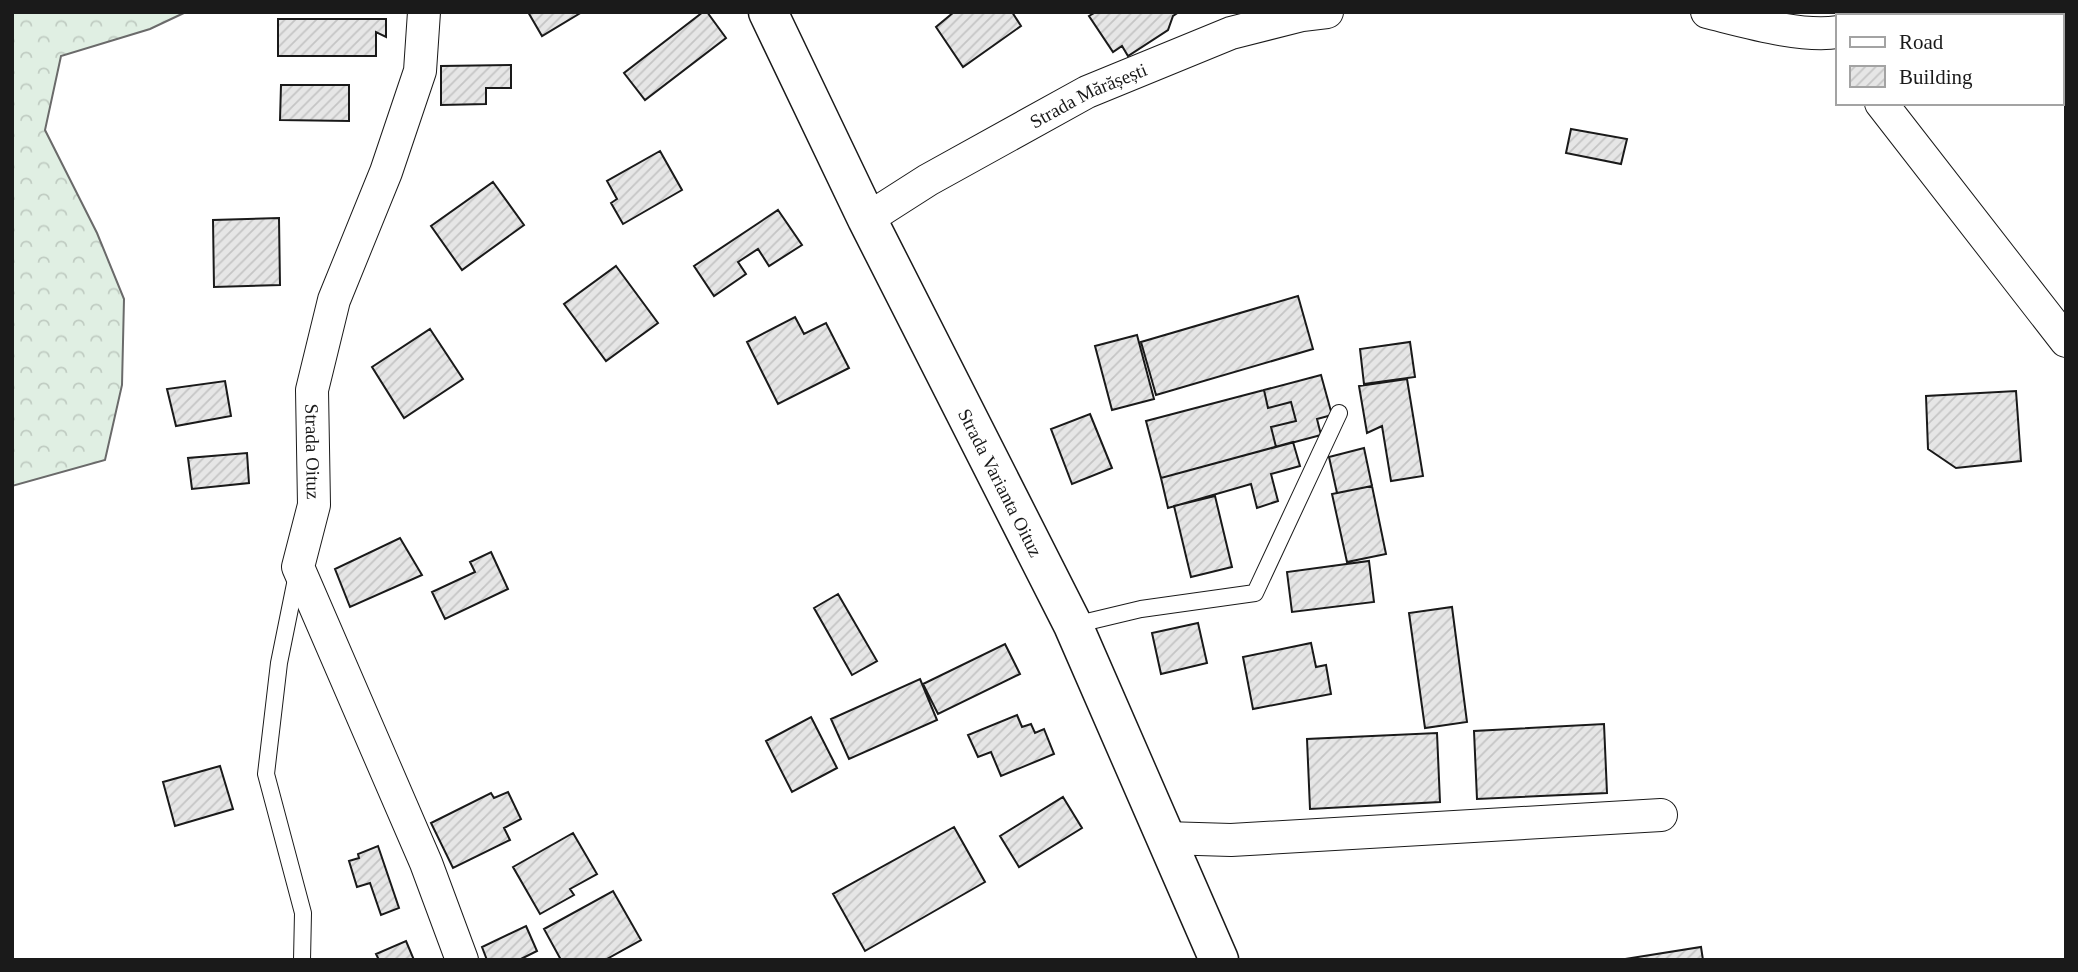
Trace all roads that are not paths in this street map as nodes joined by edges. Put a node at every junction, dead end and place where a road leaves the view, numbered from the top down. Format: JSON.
{"nodes":[{"id":1,"x":424,"y":12,"type":"edge"},
{"id":2,"x":768,"y":12,"type":"edge"},
{"id":3,"x":1327,"y":12,"type":"edge"},
{"id":4,"x":1707,"y":12,"type":"edge"},
{"id":5,"x":1260,"y":19,"type":"edge"},
{"id":6,"x":1836,"y":32,"type":"edge"},
{"id":7,"x":1883,"y":105,"type":"edge"},
{"id":8,"x":867,"y":219,"type":"junction"},
{"id":9,"x":2066,"y":341,"type":"edge"},
{"id":10,"x":1339,"y":414,"type":"dead end"},
{"id":11,"x":298,"y":567,"type":"junction"},
{"id":12,"x":1073,"y":625,"type":"junction"},
{"id":13,"x":1661,"y":815,"type":"dead end"},
{"id":14,"x":1165,"y":838,"type":"junction"},
{"id":15,"x":302,"y":960,"type":"edge"},
{"id":16,"x":462,"y":960,"type":"edge"},
{"id":17,"x":1219,"y":960,"type":"edge"}],
"edges":[{"from":1,"to":11,"type":"street","name":"Strada Oituz"},
{"from":2,"to":8,"type":"main road","name":"Strada Varianta Oituz"},
{"from":3,"to":5,"type":"street","name":"Strada Mărășești"},
{"from":4,"to":6,"type":"street"},
{"from":5,"to":8,"type":"street","name":"Strada Mărășești"},
{"from":7,"to":9,"type":"street"},
{"from":8,"to":12,"type":"main road","name":"Strada Varianta Oituz"},
{"from":10,"to":12,"type":"lane"},
{"from":11,"to":15,"type":"lane"},
{"from":11,"to":16,"type":"street"},
{"from":12,"to":14,"type":"main road","name":"Strada Varianta Oituz"},
{"from":13,"to":14,"type":"street"},
{"from":14,"to":17,"type":"main road","name":"Strada Varianta Oituz"}]}
